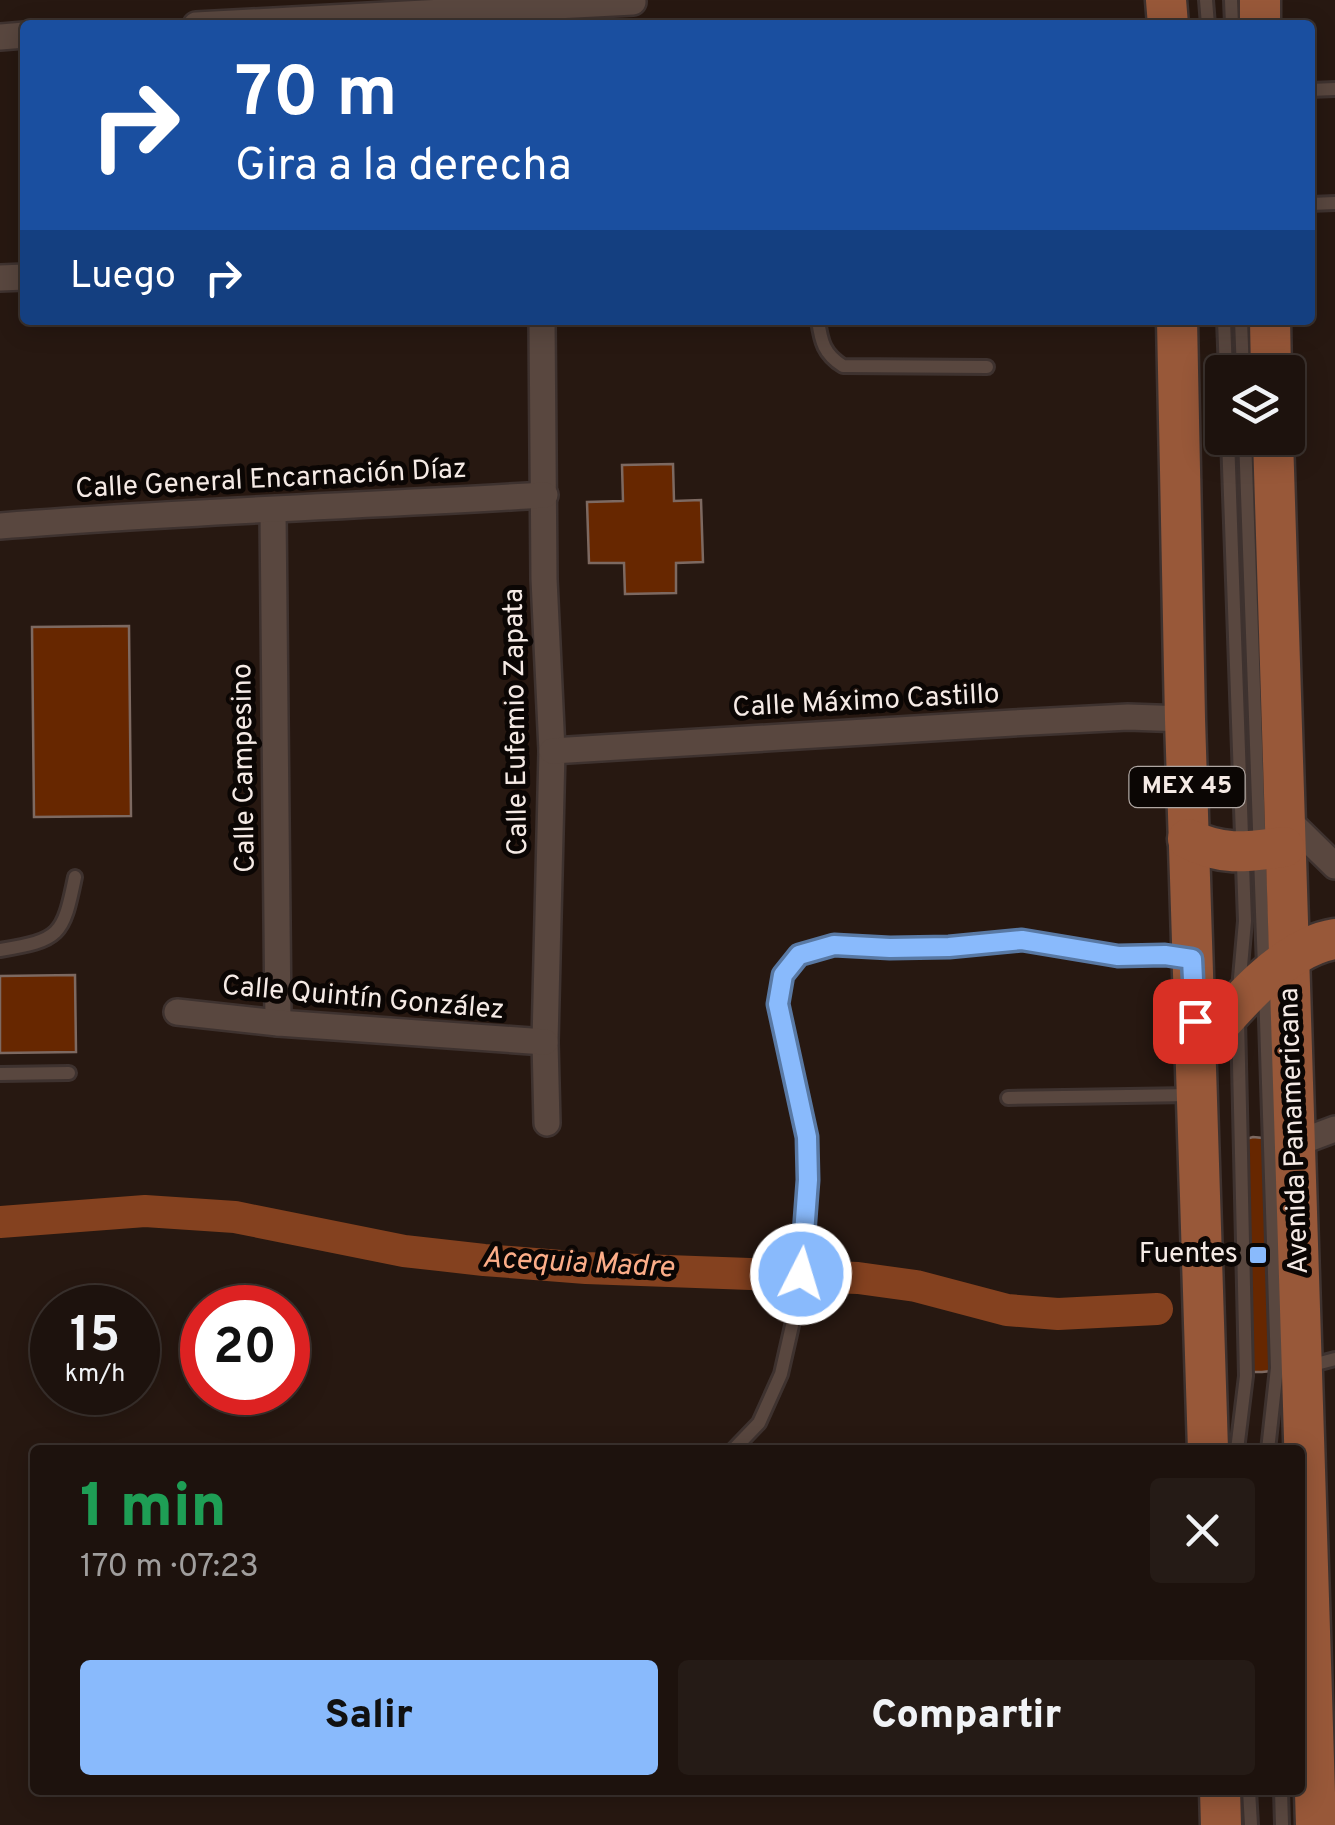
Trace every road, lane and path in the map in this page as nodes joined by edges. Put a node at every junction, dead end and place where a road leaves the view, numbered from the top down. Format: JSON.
{"nodes":[{"id":1,"x":633,"y":2,"type":"edge"},
{"id":2,"x":537,"y":10,"type":"edge"},
{"id":3,"x":310,"y":20,"type":"edge"},
{"id":4,"x":542,"y":325,"type":"edge"},
{"id":5,"x":819,"y":325,"type":"edge"},
{"id":6,"x":1177,"y":325,"type":"edge"},
{"id":7,"x":1224,"y":325,"type":"edge"},
{"id":8,"x":1241,"y":325,"type":"edge"},
{"id":9,"x":1270,"y":325,"type":"edge"},
{"id":10,"x":1225,"y":355,"type":"edge"},
{"id":11,"x":1242,"y":355,"type":"edge"},
{"id":12,"x":1271,"y":355,"type":"edge"},
{"id":13,"x":987,"y":366,"type":"dead end"},
{"id":14,"x":1230,"y":455,"type":"edge"},
{"id":15,"x":1246,"y":455,"type":"edge"},
{"id":16,"x":1273,"y":455,"type":"edge"},
{"id":17,"x":544,"y":495,"type":"junction"},
{"id":18,"x":272,"y":511,"type":"junction"},
{"id":19,"x":0,"y":526,"type":"edge"},
{"id":20,"x":1185,"y":718,"type":"junction"},
{"id":21,"x":552,"y":751,"type":"junction"},
{"id":22,"x":1188,"y":839,"type":"junction"},
{"id":23,"x":1267,"y":841,"type":"junction"},
{"id":24,"x":1335,"y":866,"type":"edge"},
{"id":25,"x":75,"y":876,"type":"dead end"},
{"id":26,"x":1335,"y":939,"type":"edge"},
{"id":27,"x":0,"y":950,"type":"edge"},
{"id":28,"x":1192,"y":959,"type":"junction"},
{"id":29,"x":1264,"y":981,"type":"junction"},
{"id":30,"x":177,"y":1012,"type":"dead end"},
{"id":31,"x":278,"y":1023,"type":"junction"},
{"id":32,"x":545,"y":1042,"type":"junction"},
{"id":33,"x":1196,"y":1052,"type":"junction"},
{"id":34,"x":68,"y":1073,"type":"dead end"},
{"id":35,"x":0,"y":1074,"type":"edge"},
{"id":36,"x":1198,"y":1094,"type":"junction"},
{"id":37,"x":1008,"y":1098,"type":"dead end"},
{"id":38,"x":547,"y":1123,"type":"dead end"},
{"id":39,"x":1335,"y":1129,"type":"edge"},
{"id":40,"x":1295,"y":1144,"type":"junction"},
{"id":41,"x":1313,"y":1356,"type":"edge"},
{"id":42,"x":738,"y":1445,"type":"edge"},
{"id":43,"x":1208,"y":1445,"type":"edge"},
{"id":44,"x":1238,"y":1445,"type":"edge"},
{"id":45,"x":1269,"y":1445,"type":"edge"},
{"id":46,"x":1310,"y":1778,"type":"edge"},
{"id":47,"x":1220,"y":1795,"type":"edge"},
{"id":48,"x":1250,"y":1795,"type":"edge"},
{"id":49,"x":1300,"y":1795,"type":"edge"},
{"id":50,"x":1222,"y":1825,"type":"edge"},
{"id":51,"x":1251,"y":1825,"type":"edge"},
{"id":52,"x":1282,"y":1825,"type":"edge"},
{"id":53,"x":1316,"y":1825,"type":"edge"}],
"edges":[{"from":1,"to":2,"type":"street"},
{"from":2,"to":3,"type":"street"},
{"from":4,"to":17,"type":"street","name":"Calle Eufemio Zapata"},
{"from":5,"to":13,"type":"lane"},
{"from":6,"to":20,"type":"main road","number":"MEX 45"},
{"from":7,"to":10,"type":"lane"},
{"from":8,"to":11,"type":"lane"},
{"from":9,"to":12,"type":"main road"},
{"from":14,"to":23,"type":"lane"},
{"from":15,"to":23,"type":"lane"},
{"from":16,"to":23,"type":"main road","name":"Avenida Panamericana","number":"MEX 45"},
{"from":17,"to":18,"type":"street","name":"Calle General Encarnación Díaz"},
{"from":17,"to":21,"type":"street","name":"Calle Eufemio Zapata"},
{"from":18,"to":19,"type":"street","name":"Calle General Encarnación Díaz"},
{"from":18,"to":31,"type":"street","name":"Calle Campesino"},
{"from":20,"to":21,"type":"street","name":"Calle Máximo Castillo"},
{"from":20,"to":22,"type":"main road","number":"MEX 45"},
{"from":21,"to":32,"type":"street","name":"Calle Eufemio Zapata"},
{"from":22,"to":23,"type":"main road"},
{"from":22,"to":28,"type":"main road","number":"MEX 45"},
{"from":23,"to":24,"type":"street"},
{"from":23,"to":29,"type":"main road","name":"Avenida Panamericana","number":"MEX 45"},
{"from":23,"to":29,"type":"lane"},
{"from":25,"to":27,"type":"lane"},
{"from":26,"to":29,"type":"main road"},
{"from":28,"to":33,"type":"main road","number":"MEX 45"},
{"from":28,"to":42,"type":"lane"},
{"from":29,"to":33,"type":"main road"},
{"from":29,"to":40,"type":"main road","name":"Avenida Panamericana","number":"MEX 45"},
{"from":29,"to":44,"type":"lane"},
{"from":29,"to":45,"type":"lane"},
{"from":30,"to":31,"type":"street","name":"Calle Quintín González"},
{"from":31,"to":32,"type":"street","name":"Calle Quintín González"},
{"from":32,"to":38,"type":"street","name":"Calle Eufemio Zapata"},
{"from":33,"to":36,"type":"main road","number":"MEX 45"},
{"from":34,"to":35,"type":"lane"},
{"from":36,"to":37,"type":"lane"},
{"from":36,"to":43,"type":"main road","number":"MEX 45"},
{"from":39,"to":40,"type":"street"},
{"from":40,"to":41,"type":"main road","name":"Avenida Panamericana","number":"MEX 45"},
{"from":41,"to":46,"type":"main road","name":"Avenida Panamericana","number":"MEX 45"},
{"from":46,"to":53,"type":"main road","name":"Avenida Panamericana","number":"MEX 45"},
{"from":47,"to":50,"type":"main road"},
{"from":48,"to":51,"type":"lane"},
{"from":49,"to":52,"type":"lane"}]}
